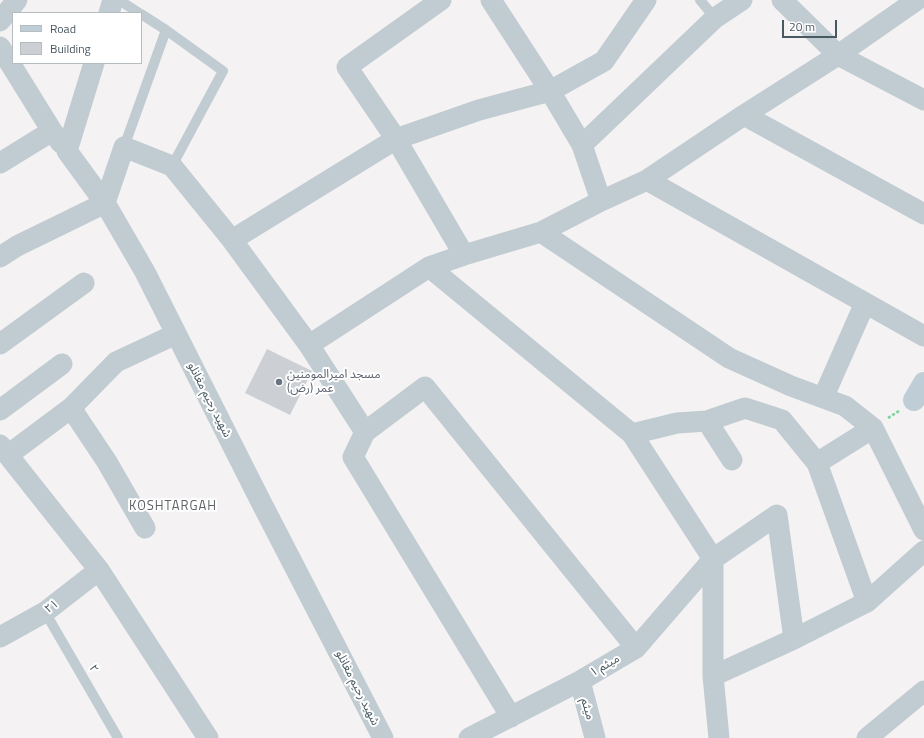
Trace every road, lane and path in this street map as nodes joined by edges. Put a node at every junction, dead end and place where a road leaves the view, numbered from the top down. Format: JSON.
{"nodes":[{"id":1,"x":17,"y":0,"type":"edge"},
{"id":2,"x":113,"y":0,"type":"edge"},
{"id":3,"x":119,"y":0,"type":"edge"},
{"id":4,"x":441,"y":0,"type":"edge"},
{"id":5,"x":490,"y":0,"type":"edge"},
{"id":6,"x":646,"y":0,"type":"edge"},
{"id":7,"x":700,"y":0,"type":"edge"},
{"id":8,"x":742,"y":0,"type":"edge"},
{"id":9,"x":782,"y":0,"type":"edge"},
{"id":10,"x":917,"y":0,"type":"edge"},
{"id":11,"x":109,"y":12,"type":"edge"},
{"id":12,"x":137,"y":12,"type":"edge"},
{"id":13,"x":142,"y":15,"type":"edge"},
{"id":14,"x":715,"y":18,"type":"junction"},
{"id":15,"x":0,"y":20,"type":"edge"},
{"id":16,"x":166,"y":30,"type":"junction"},
{"id":17,"x":0,"y":47,"type":"edge"},
{"id":18,"x":838,"y":55,"type":"junction"},
{"id":19,"x":94,"y":64,"type":"edge"},
{"id":20,"x":550,"y":90,"type":"junction"},
{"id":21,"x":924,"y":100,"type":"edge"},
{"id":22,"x":744,"y":115,"type":"junction"},
{"id":23,"x":52,"y":131,"type":"junction"},
{"id":24,"x":396,"y":139,"type":"junction"},
{"id":25,"x":582,"y":145,"type":"junction"},
{"id":26,"x":124,"y":147,"type":"junction"},
{"id":27,"x":67,"y":151,"type":"junction"},
{"id":28,"x":0,"y":163,"type":"edge"},
{"id":29,"x":172,"y":166,"type":"junction"},
{"id":30,"x":647,"y":180,"type":"junction"},
{"id":31,"x":601,"y":201,"type":"junction"},
{"id":32,"x":105,"y":203,"type":"junction"},
{"id":33,"x":924,"y":214,"type":"edge"},
{"id":34,"x":541,"y":232,"type":"junction"},
{"id":35,"x":232,"y":240,"type":"junction"},
{"id":36,"x":464,"y":255,"type":"junction"},
{"id":37,"x":0,"y":257,"type":"edge"},
{"id":38,"x":429,"y":267,"type":"junction"},
{"id":39,"x":84,"y":283,"type":"dead end"},
{"id":40,"x":865,"y":303,"type":"junction"},
{"id":41,"x":176,"y":334,"type":"junction"},
{"id":42,"x":924,"y":336,"type":"edge"},
{"id":43,"x":0,"y":344,"type":"edge"},
{"id":44,"x":309,"y":346,"type":"junction"},
{"id":45,"x":62,"y":364,"type":"dead end"},
{"id":46,"x":919,"y":392,"type":"edge"},
{"id":47,"x":823,"y":398,"type":"junction"},
{"id":48,"x":71,"y":408,"type":"junction"},
{"id":49,"x":0,"y":410,"type":"edge"},
{"id":50,"x":707,"y":421,"type":"junction"},
{"id":51,"x":873,"y":428,"type":"junction"},
{"id":52,"x":365,"y":432,"type":"junction"},
{"id":53,"x":632,"y":434,"type":"junction"},
{"id":54,"x":4,"y":450,"type":"edge"},
{"id":55,"x":732,"y":460,"type":"dead end"},
{"id":56,"x":817,"y":462,"type":"junction"},
{"id":57,"x":145,"y":528,"type":"dead end"},
{"id":58,"x":924,"y":530,"type":"edge"},
{"id":59,"x":924,"y":551,"type":"edge"},
{"id":60,"x":713,"y":559,"type":"junction"},
{"id":61,"x":99,"y":570,"type":"junction"},
{"id":62,"x":867,"y":602,"type":"junction"},
{"id":63,"x":45,"y":612,"type":"junction"},
{"id":64,"x":0,"y":637,"type":"edge"},
{"id":65,"x":794,"y":639,"type":"junction"},
{"id":66,"x":636,"y":648,"type":"junction"},
{"id":67,"x":713,"y":676,"type":"junction"},
{"id":68,"x":580,"y":681,"type":"junction"},
{"id":69,"x":924,"y":691,"type":"edge"},
{"id":70,"x":511,"y":717,"type":"junction"},
{"id":71,"x":118,"y":738,"type":"edge"},
{"id":72,"x":208,"y":738,"type":"edge"},
{"id":73,"x":383,"y":738,"type":"edge"},
{"id":74,"x":469,"y":738,"type":"edge"},
{"id":75,"x":595,"y":738,"type":"edge"},
{"id":76,"x":719,"y":738,"type":"edge"},
{"id":77,"x":868,"y":738,"type":"edge"}],
"edges":[{"from":1,"to":15,"type":"street"},
{"from":2,"to":11,"type":"street"},
{"from":3,"to":12,"type":"lane"},
{"from":4,"to":24,"type":"street"},
{"from":5,"to":20,"type":"street"},
{"from":6,"to":20,"type":"street"},
{"from":7,"to":14,"type":"lane"},
{"from":8,"to":14,"type":"street"},
{"from":9,"to":18,"type":"street"},
{"from":10,"to":18,"type":"street"},
{"from":13,"to":16,"type":"lane"},
{"from":14,"to":25,"type":"street"},
{"from":16,"to":26,"type":"lane"},
{"from":16,"to":29,"type":"lane"},
{"from":17,"to":23,"type":"street","name":"شهید رحیم مغانلو"},
{"from":18,"to":21,"type":"street"},
{"from":18,"to":22,"type":"street"},
{"from":19,"to":27,"type":"street"},
{"from":20,"to":24,"type":"street"},
{"from":20,"to":25,"type":"street"},
{"from":22,"to":30,"type":"street"},
{"from":22,"to":33,"type":"street"},
{"from":23,"to":27,"type":"street","name":"شهید رحیم مغانلو"},
{"from":23,"to":28,"type":"street"},
{"from":24,"to":35,"type":"street"},
{"from":24,"to":36,"type":"street"},
{"from":25,"to":31,"type":"street"},
{"from":26,"to":29,"type":"street"},
{"from":26,"to":32,"type":"street"},
{"from":27,"to":32,"type":"street","name":"شهید رحیم مغانلو"},
{"from":29,"to":35,"type":"street"},
{"from":30,"to":31,"type":"street"},
{"from":30,"to":40,"type":"street"},
{"from":31,"to":34,"type":"street"},
{"from":32,"to":37,"type":"street"},
{"from":32,"to":41,"type":"street","name":"شهید رحیم مغانلو"},
{"from":34,"to":36,"type":"street"},
{"from":34,"to":47,"type":"street"},
{"from":35,"to":44,"type":"street"},
{"from":36,"to":38,"type":"street"},
{"from":38,"to":44,"type":"street"},
{"from":38,"to":53,"type":"street"},
{"from":39,"to":43,"type":"street"},
{"from":40,"to":42,"type":"street"},
{"from":40,"to":47,"type":"street"},
{"from":41,"to":48,"type":"street"},
{"from":41,"to":73,"type":"street","name":"شهید رحیم مغانلو"},
{"from":44,"to":52,"type":"street"},
{"from":45,"to":49,"type":"street"},
{"from":46,"to":51,"type":"path"},
{"from":47,"to":51,"type":"street"},
{"from":48,"to":54,"type":"street"},
{"from":48,"to":57,"type":"street"},
{"from":50,"to":53,"type":"street"},
{"from":50,"to":55,"type":"street"},
{"from":50,"to":56,"type":"street"},
{"from":51,"to":56,"type":"street"},
{"from":51,"to":58,"type":"street"},
{"from":52,"to":66,"type":"street"},
{"from":52,"to":70,"type":"street"},
{"from":53,"to":60,"type":"street"},
{"from":54,"to":61,"type":"street"},
{"from":56,"to":62,"type":"street"},
{"from":59,"to":62,"type":"street"},
{"from":60,"to":65,"type":"street","name":"۱ میثم"},
{"from":60,"to":66,"type":"street","name":"۱ میثم"},
{"from":60,"to":67,"type":"street"},
{"from":61,"to":63,"type":"street","name":"۲۱"},
{"from":61,"to":72,"type":"street"},
{"from":62,"to":65,"type":"street"},
{"from":63,"to":64,"type":"street","name":"۲۱"},
{"from":63,"to":71,"type":"lane","name":"۲"},
{"from":65,"to":67,"type":"street"},
{"from":66,"to":68,"type":"street","name":"۱ میثم"},
{"from":67,"to":76,"type":"street"},
{"from":68,"to":70,"type":"street","name":"۱ میثم"},
{"from":68,"to":75,"type":"street","name":"میثم"},
{"from":69,"to":77,"type":"street"},
{"from":70,"to":74,"type":"street","name":"۱ میثم"}]}
